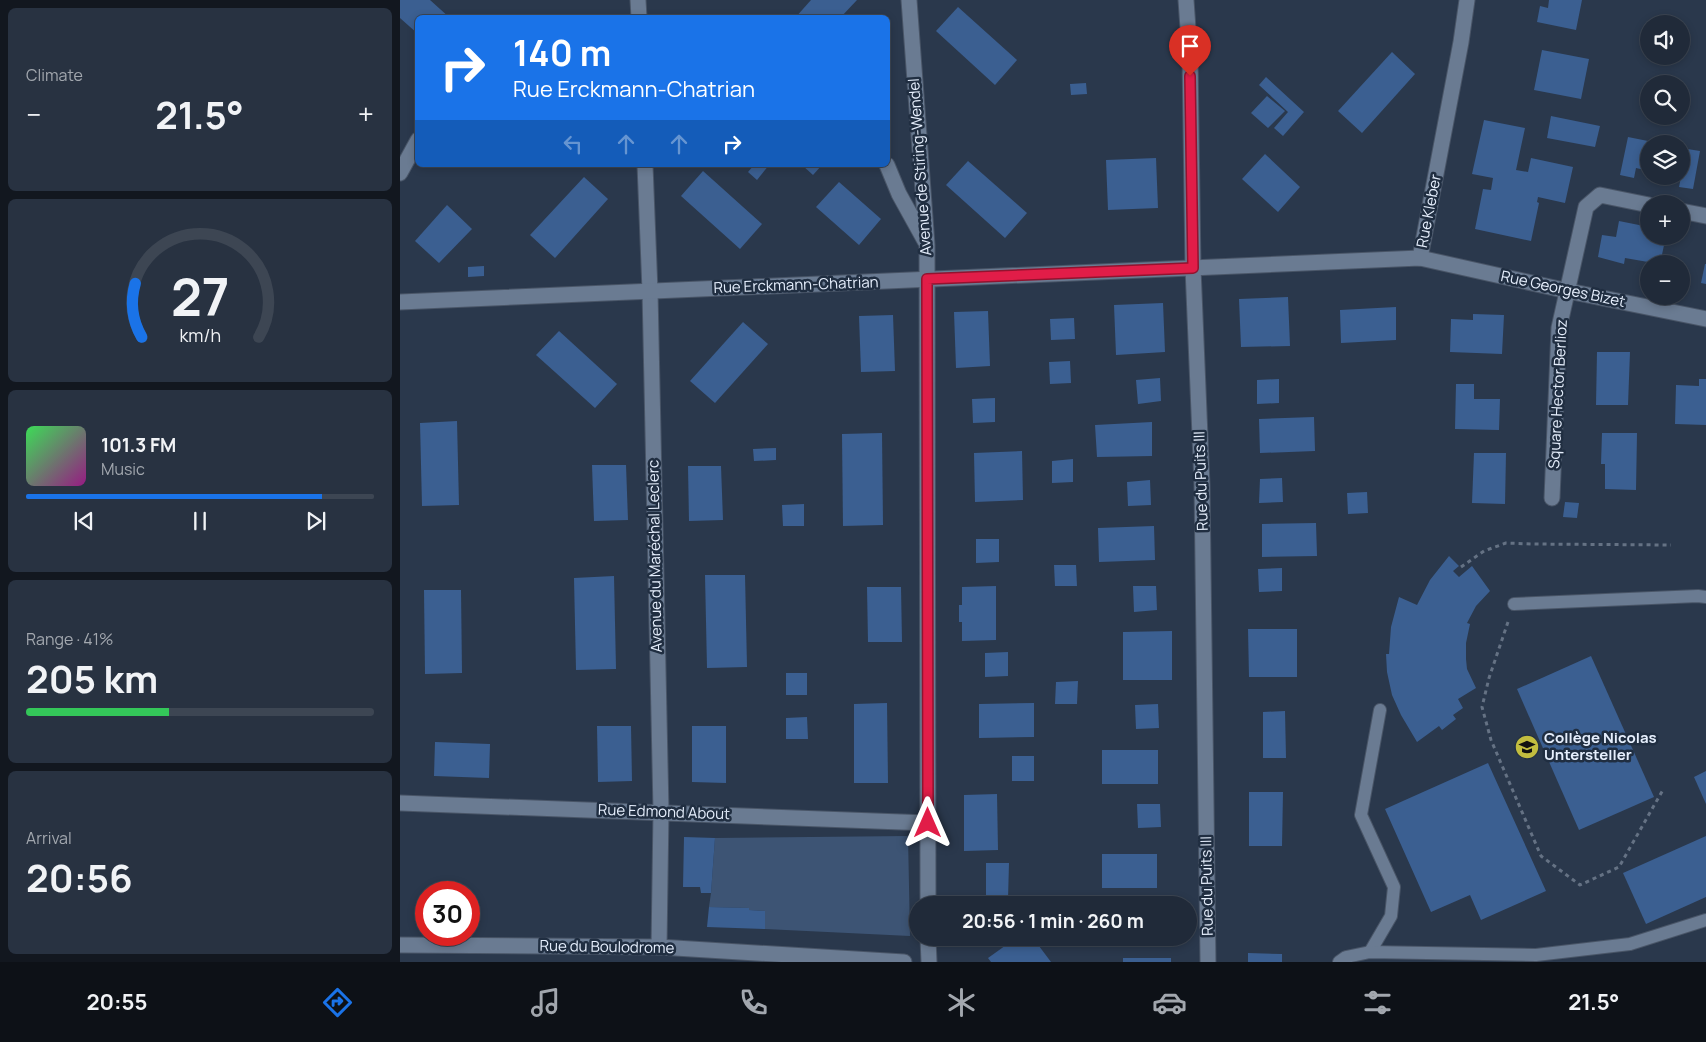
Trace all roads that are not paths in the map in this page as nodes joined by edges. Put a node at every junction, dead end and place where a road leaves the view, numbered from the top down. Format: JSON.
{"nodes":[{"id":1,"x":638,"y":0,"type":"edge"},
{"id":2,"x":909,"y":0,"type":"edge"},
{"id":3,"x":1186,"y":0,"type":"edge"},
{"id":4,"x":1466,"y":0,"type":"edge"},
{"id":5,"x":638,"y":15,"type":"edge"},
{"id":6,"x":415,"y":145,"type":"edge"},
{"id":7,"x":644,"y":167,"type":"edge"},
{"id":8,"x":888,"y":167,"type":"edge"},
{"id":9,"x":400,"y":172,"type":"edge"},
{"id":10,"x":1640,"y":203,"type":"edge"},
{"id":11,"x":1690,"y":213,"type":"edge"},
{"id":12,"x":1706,"y":216,"type":"edge"},
{"id":13,"x":927,"y":245,"type":"junction"},
{"id":14,"x":1420,"y":258,"type":"junction"},
{"id":15,"x":1193,"y":268,"type":"junction"},
{"id":16,"x":927,"y":279,"type":"junction"},
{"id":17,"x":650,"y":291,"type":"junction"},
{"id":18,"x":1568,"y":291,"type":"junction"},
{"id":19,"x":400,"y":302,"type":"edge"},
{"id":20,"x":1706,"y":319,"type":"edge"},
{"id":21,"x":1552,"y":498,"type":"dead end"},
{"id":22,"x":1706,"y":597,"type":"edge"},
{"id":23,"x":1514,"y":604,"type":"road end"},
{"id":24,"x":1380,"y":710,"type":"dead end"},
{"id":25,"x":400,"y":802,"type":"edge"},
{"id":26,"x":661,"y":811,"type":"junction"},
{"id":27,"x":928,"y":823,"type":"junction"},
{"id":28,"x":928,"y":896,"type":"edge"},
{"id":29,"x":1706,"y":920,"type":"edge"},
{"id":30,"x":400,"y":945,"type":"edge"},
{"id":31,"x":928,"y":946,"type":"edge"},
{"id":32,"x":659,"y":947,"type":"junction"},
{"id":33,"x":1370,"y":952,"type":"junction"},
{"id":34,"x":754,"y":958,"type":"edge"},
{"id":35,"x":904,"y":962,"type":"edge"},
{"id":36,"x":928,"y":962,"type":"edge"},
{"id":37,"x":1208,"y":962,"type":"edge"},
{"id":38,"x":1339,"y":962,"type":"edge"}],
"edges":[{"from":1,"to":5,"type":"street"},
{"from":2,"to":13,"type":"street","name":"Avenue de Stiring-Wendel"},
{"from":3,"to":15,"type":"street","name":"Rue du Puits III"},
{"from":4,"to":14,"type":"street","name":"Rue Kleber"},
{"from":6,"to":9,"type":"street"},
{"from":7,"to":17,"type":"street","name":"Avenue du Maréchal Leclerc"},
{"from":8,"to":13,"type":"street"},
{"from":10,"to":18,"type":"street","name":"Square Hector Berlioz"},
{"from":11,"to":12,"type":"street"},
{"from":13,"to":16,"type":"street","name":"Avenue de Stiring-Wendel"},
{"from":14,"to":15,"type":"street","name":"Rue Kleber"},
{"from":14,"to":18,"type":"street","name":"Rue Georges Bizet"},
{"from":15,"to":16,"type":"street","name":"Rue Erckmann-Chatrian"},
{"from":15,"to":37,"type":"street","name":"Rue du Puits III"},
{"from":16,"to":17,"type":"street","name":"Rue Erckmann-Chatrian"},
{"from":16,"to":27,"type":"street","name":"Avenue de Stiring-Wendel"},
{"from":17,"to":19,"type":"street","name":"Rue Erckmann-Chatrian"},
{"from":17,"to":26,"type":"street","name":"Avenue du Maréchal Leclerc"},
{"from":18,"to":20,"type":"street","name":"Rue Georges Bizet"},
{"from":18,"to":21,"type":"street","name":"Square Hector Berlioz"},
{"from":22,"to":23,"type":"lane"},
{"from":24,"to":33,"type":"lane"},
{"from":25,"to":26,"type":"street","name":"Rue Edmond About"},
{"from":26,"to":27,"type":"street","name":"Rue Edmond About"},
{"from":26,"to":32,"type":"street","name":"Avenue du Maréchal Leclerc"},
{"from":27,"to":28,"type":"street","name":"Avenue de Stiring-Wendel"},
{"from":29,"to":33,"type":"lane"},
{"from":30,"to":32,"type":"street","name":"Rue du Boulodrome"},
{"from":31,"to":36,"type":"street"},
{"from":32,"to":34,"type":"street","name":"Rue du Boulodrome"},
{"from":33,"to":38,"type":"lane"},
{"from":34,"to":35,"type":"street","name":"Rue du Boulodrome"}]}
